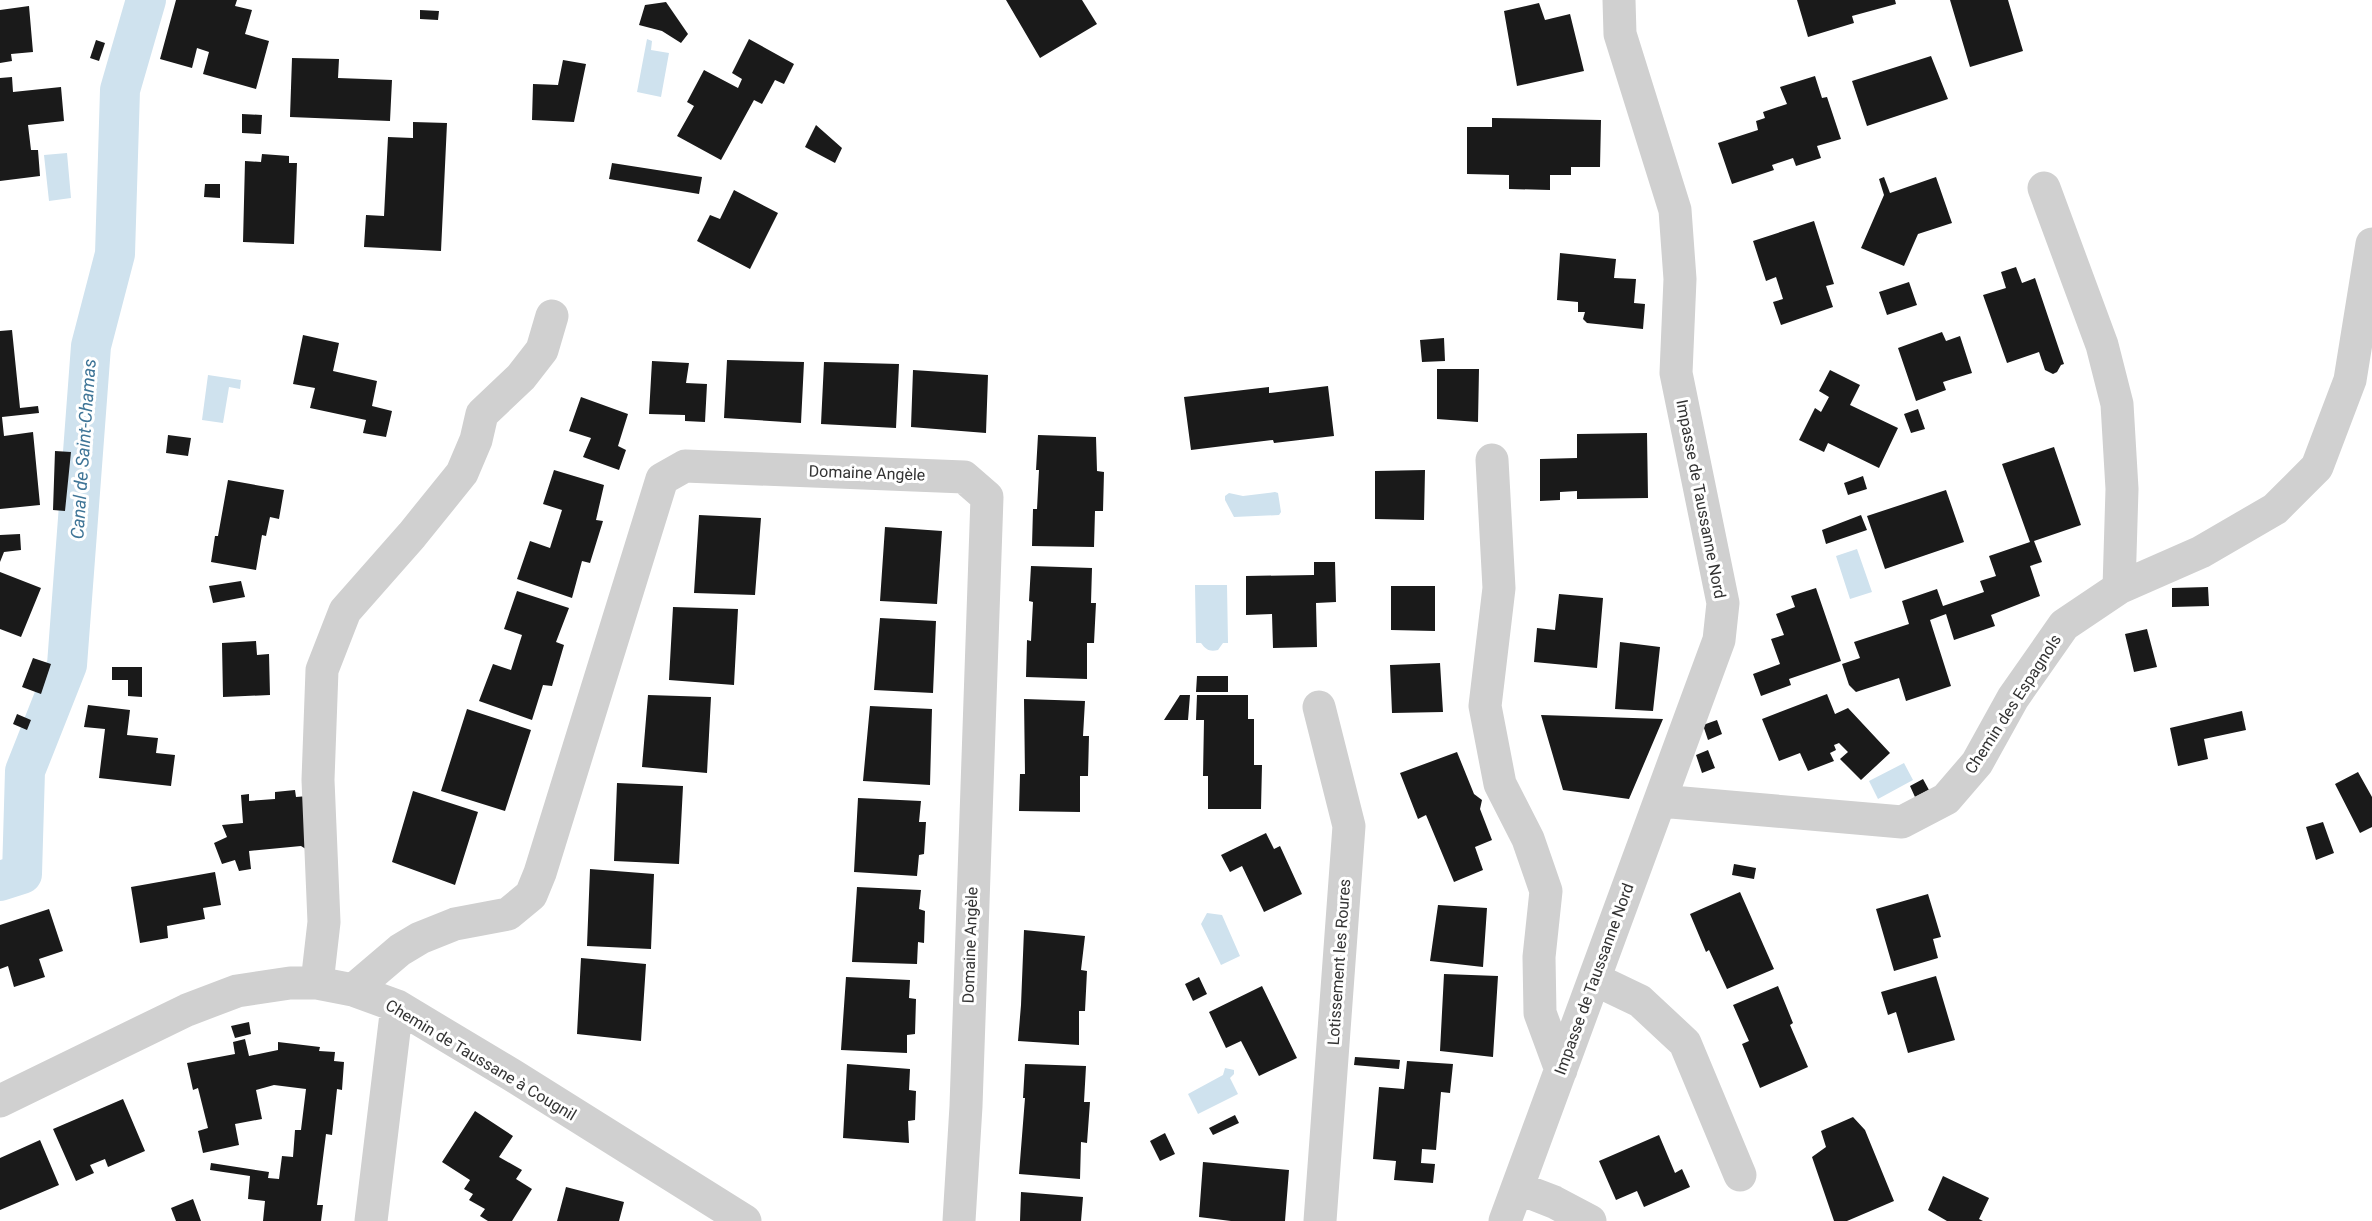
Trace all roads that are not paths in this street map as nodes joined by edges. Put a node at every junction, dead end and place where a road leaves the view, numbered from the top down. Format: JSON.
{"nodes":[{"id":1,"x":1619,"y":0,"type":"edge"},
{"id":2,"x":2044,"y":188,"type":"dead end"},
{"id":3,"x":2372,"y":244,"type":"edge"},
{"id":4,"x":552,"y":316,"type":"dead end"},
{"id":5,"x":1492,"y":460,"type":"dead end"},
{"id":6,"x":2119,"y":588,"type":"junction"},
{"id":7,"x":1319,"y":707,"type":"dead end"},
{"id":8,"x":1660,"y":801,"type":"junction"},
{"id":9,"x":1594,"y":979,"type":"junction"},
{"id":10,"x":317,"y":983,"type":"junction"},
{"id":11,"x":353,"y":990,"type":"junction"},
{"id":12,"x":397,"y":1006,"type":"junction"},
{"id":13,"x":1561,"y":1070,"type":"junction"},
{"id":14,"x":0,"y":1101,"type":"edge"},
{"id":15,"x":1740,"y":1175,"type":"dead end"},
{"id":16,"x":1518,"y":1188,"type":"junction"},
{"id":17,"x":371,"y":1221,"type":"edge"},
{"id":18,"x":745,"y":1221,"type":"edge"},
{"id":19,"x":959,"y":1221,"type":"edge"},
{"id":20,"x":1320,"y":1221,"type":"edge"},
{"id":21,"x":1505,"y":1221,"type":"edge"},
{"id":22,"x":1590,"y":1221,"type":"edge"}],
"edges":[{"from":1,"to":8,"type":"street","name":"Impasse de Taussanne Nord"},
{"from":2,"to":6,"type":"street"},
{"from":3,"to":6,"type":"street","name":"Chemin des Espagnols"},
{"from":4,"to":10,"type":"street"},
{"from":5,"to":13,"type":"street"},
{"from":6,"to":8,"type":"street","name":"Chemin des Espagnols"},
{"from":7,"to":20,"type":"street","name":"Lotissement les Roures"},
{"from":8,"to":9,"type":"street","name":"Impasse de Taussanne Nord"},
{"from":9,"to":13,"type":"street","name":"Impasse de Taussanne Nord"},
{"from":9,"to":15,"type":"street"},
{"from":10,"to":11,"type":"street","name":"Chemin de Taussane à Cougnil"},
{"from":10,"to":14,"type":"street","name":"Chemin de Taussane à Cougnil"},
{"from":11,"to":12,"type":"street","name":"Chemin de Taussane à Cougnil"},
{"from":11,"to":19,"type":"street","name":"Domaine Angèle"},
{"from":12,"to":17,"type":"street"},
{"from":12,"to":18,"type":"street","name":"Chemin de Taussane à Cougnil"},
{"from":13,"to":16,"type":"street","name":"Impasse de Taussanne Nord"},
{"from":16,"to":21,"type":"street","name":"Impasse de Taussanne Nord"},
{"from":16,"to":22,"type":"street"}]}
